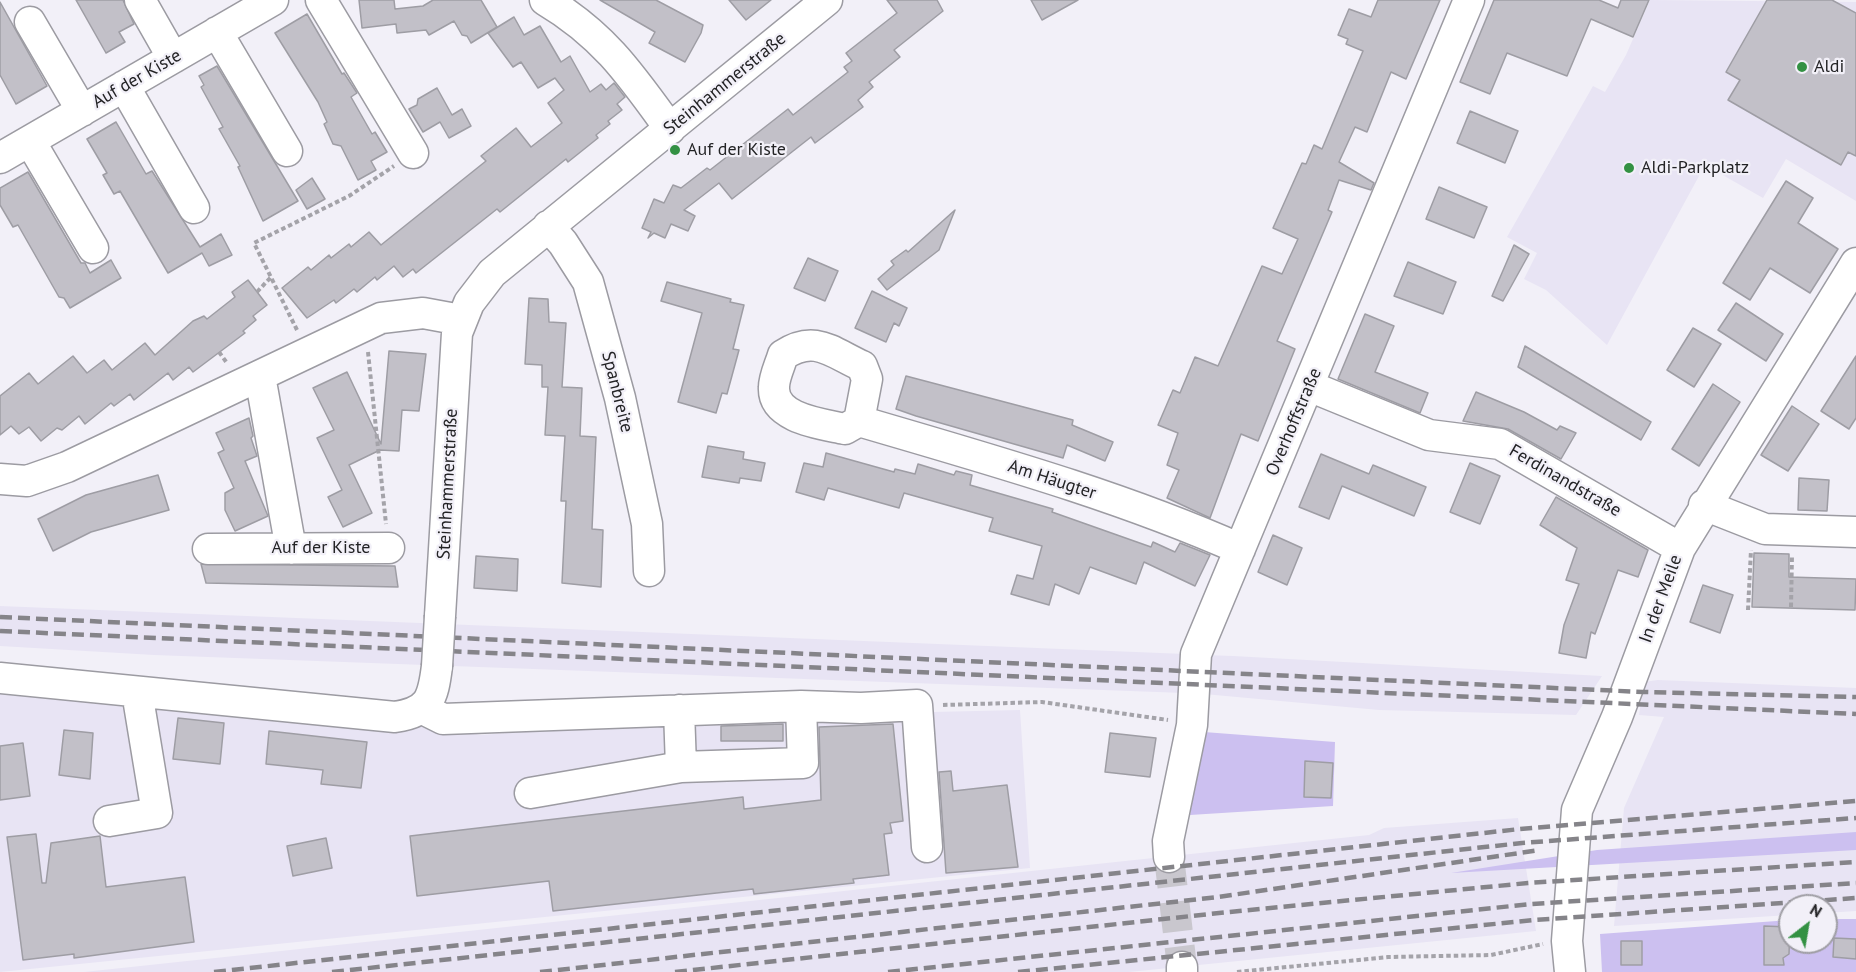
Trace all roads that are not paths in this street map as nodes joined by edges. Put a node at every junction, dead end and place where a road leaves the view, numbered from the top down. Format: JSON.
{"nodes":[{"id":1,"x":140,"y":0,"type":"edge"},
{"id":2,"x":321,"y":0,"type":"edge"},
{"id":3,"x":545,"y":0,"type":"edge"},
{"id":4,"x":827,"y":0,"type":"edge"},
{"id":5,"x":1469,"y":0,"type":"edge"},
{"id":6,"x":267,"y":2,"type":"edge"},
{"id":7,"x":30,"y":22,"type":"dead end"},
{"id":8,"x":218,"y":32,"type":"junction"},
{"id":9,"x":173,"y":58,"type":"junction"},
{"id":10,"x":124,"y":86,"type":"junction"},
{"id":11,"x":82,"y":111,"type":"junction"},
{"id":12,"x":670,"y":129,"type":"junction"},
{"id":13,"x":30,"y":141,"type":"junction"},
{"id":14,"x":287,"y":151,"type":"dead end"},
{"id":15,"x":413,"y":153,"type":"road end"},
{"id":16,"x":0,"y":158,"type":"edge"},
{"id":17,"x":194,"y":208,"type":"dead end"},
{"id":18,"x":548,"y":226,"type":"junction"},
{"id":19,"x":93,"y":248,"type":"dead end"},
{"id":20,"x":1856,"y":263,"type":"edge"},
{"id":21,"x":461,"y":320,"type":"junction"},
{"id":22,"x":260,"y":376,"type":"junction"},
{"id":23,"x":1309,"y":386,"type":"junction"},
{"id":24,"x":859,"y":421,"type":"dead end"},
{"id":25,"x":0,"y":480,"type":"edge"},
{"id":26,"x":1704,"y":505,"type":"junction"},
{"id":27,"x":1856,"y":532,"type":"edge"},
{"id":28,"x":388,"y":548,"type":"road end"},
{"id":29,"x":1680,"y":548,"type":"junction"},
{"id":30,"x":208,"y":549,"type":"dead end"},
{"id":31,"x":291,"y":549,"type":"junction"},
{"id":32,"x":1240,"y":549,"type":"junction"},
{"id":33,"x":649,"y":571,"type":"dead end"},
{"id":34,"x":0,"y":678,"type":"edge"},
{"id":35,"x":137,"y":692,"type":"junction"},
{"id":36,"x":801,"y":706,"type":"junction"},
{"id":37,"x":423,"y":709,"type":"junction"},
{"id":38,"x":679,"y":710,"type":"junction"},
{"id":39,"x":681,"y":767,"type":"junction"},
{"id":40,"x":530,"y":793,"type":"dead end"},
{"id":41,"x":109,"y":820,"type":"dead end"},
{"id":42,"x":927,"y":847,"type":"dead end"},
{"id":43,"x":1169,"y":856,"type":"tunnel mouth"},
{"id":44,"x":1570,"y":972,"type":"edge"}],
"edges":[{"from":1,"to":9,"type":"street"},
{"from":2,"to":15,"type":"street"},
{"from":3,"to":12,"type":"street"},
{"from":4,"to":12,"type":"street","name":"Steinhammerstraße"},
{"from":5,"to":23,"type":"street","name":"Overhoffstraße"},
{"from":6,"to":8,"type":"street","name":"Auf der Kiste"},
{"from":7,"to":11,"type":"street"},
{"from":8,"to":9,"type":"street","name":"Auf der Kiste"},
{"from":8,"to":14,"type":"street"},
{"from":9,"to":10,"type":"street","name":"Auf der Kiste"},
{"from":10,"to":11,"type":"street","name":"Auf der Kiste"},
{"from":10,"to":17,"type":"street"},
{"from":11,"to":13,"type":"street","name":"Auf der Kiste"},
{"from":12,"to":18,"type":"street","name":"Steinhammerstraße"},
{"from":13,"to":16,"type":"street","name":"Auf der Kiste"},
{"from":13,"to":19,"type":"street"},
{"from":18,"to":21,"type":"street","name":"Steinhammerstraße"},
{"from":18,"to":33,"type":"street","name":"Spanbreite"},
{"from":20,"to":26,"type":"street","name":"In der Meile"},
{"from":21,"to":22,"type":"street"},
{"from":21,"to":37,"type":"street","name":"Steinhammerstraße","bridge":true},
{"from":22,"to":25,"type":"street"},
{"from":22,"to":31,"type":"street"},
{"from":23,"to":29,"type":"street","name":"Ferdinandstraße"},
{"from":23,"to":32,"type":"street","name":"Overhoffstraße"},
{"from":24,"to":32,"type":"street","name":"Am Häugter"},
{"from":26,"to":27,"type":"street"},
{"from":26,"to":29,"type":"street","name":"In der Meile"},
{"from":28,"to":31,"type":"street","name":"Auf der Kiste"},
{"from":29,"to":44,"type":"street","name":"In der Meile"},
{"from":30,"to":31,"type":"street","name":"Auf der Kiste"},
{"from":32,"to":43,"type":"street","name":"Overhoffstraße"},
{"from":34,"to":35,"type":"street"},
{"from":35,"to":37,"type":"street"},
{"from":35,"to":41,"type":"street"},
{"from":36,"to":38,"type":"street"},
{"from":36,"to":39,"type":"street"},
{"from":36,"to":42,"type":"street"},
{"from":37,"to":38,"type":"street"},
{"from":38,"to":39,"type":"street"},
{"from":39,"to":40,"type":"street"}]}
